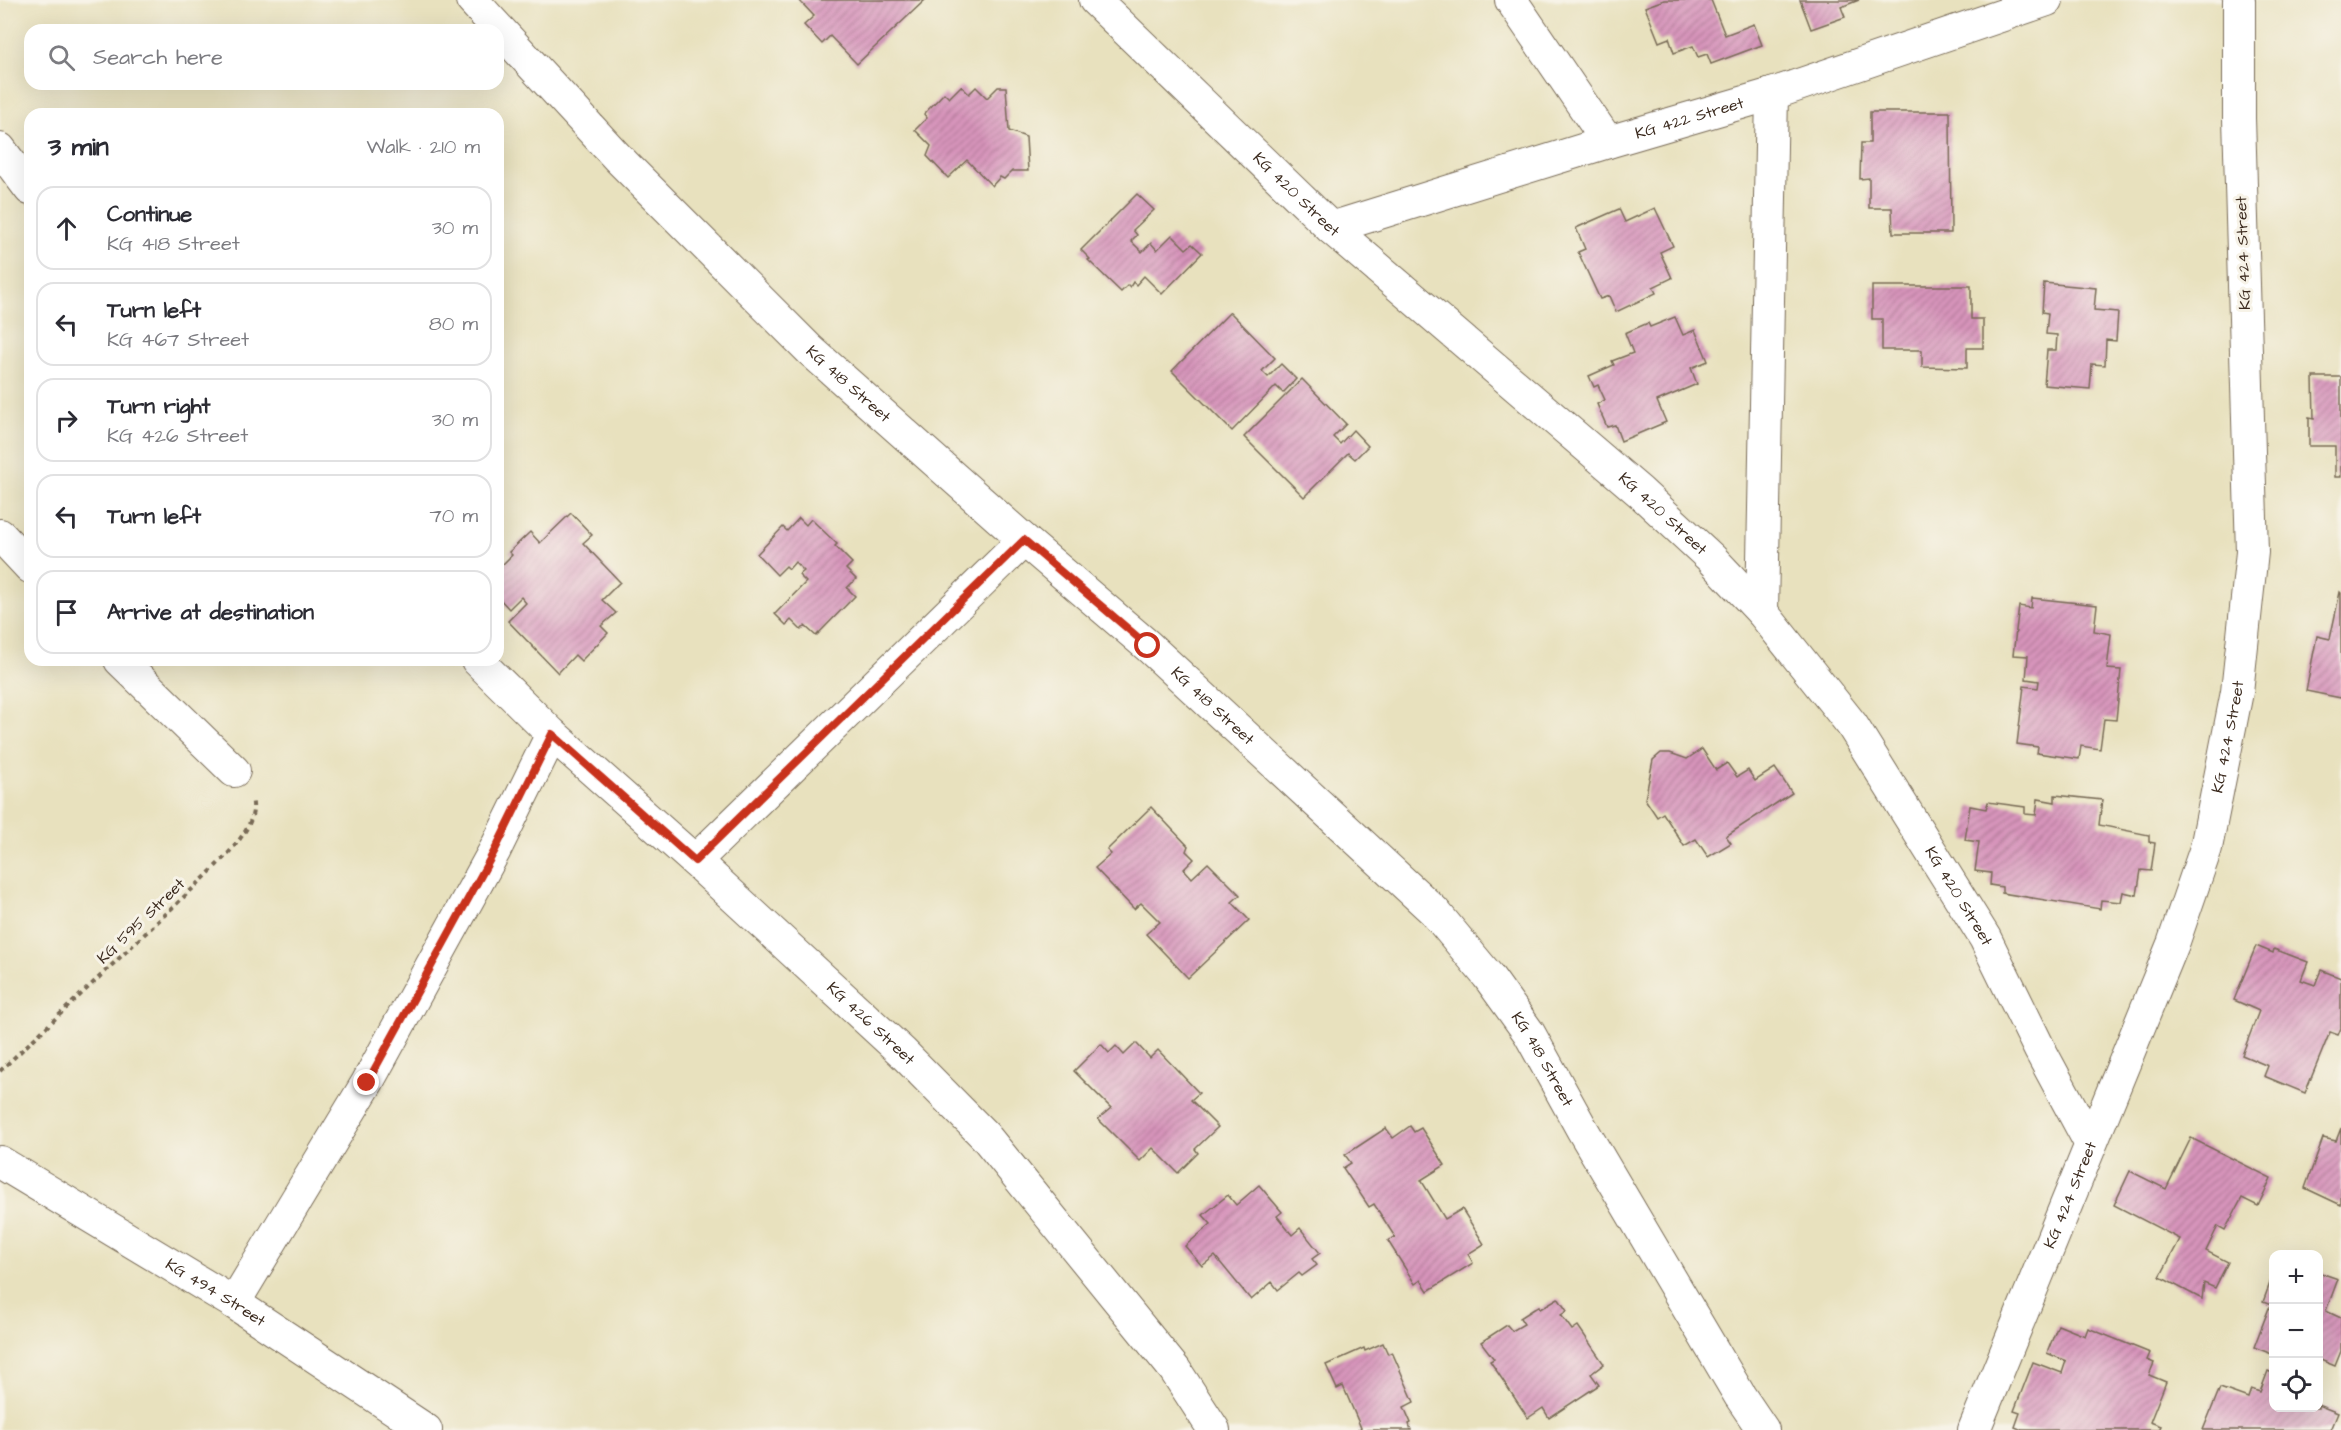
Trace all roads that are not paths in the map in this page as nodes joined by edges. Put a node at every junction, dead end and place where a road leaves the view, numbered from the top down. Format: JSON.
{"nodes":[{"id":1,"x":472,"y":0,"type":"edge"},
{"id":2,"x":1095,"y":0,"type":"edge"},
{"id":3,"x":1511,"y":0,"type":"edge"},
{"id":4,"x":2047,"y":0,"type":"edge"},
{"id":5,"x":2239,"y":0,"type":"edge"},
{"id":6,"x":1984,"y":10,"type":"edge"},
{"id":7,"x":494,"y":24,"type":"edge"},
{"id":8,"x":504,"y":35,"type":"edge"},
{"id":9,"x":1772,"y":94,"type":"junction"},
{"id":10,"x":1608,"y":142,"type":"junction"},
{"id":11,"x":0,"y":149,"type":"edge"},
{"id":12,"x":24,"y":181,"type":"edge"},
{"id":13,"x":1331,"y":228,"type":"junction"},
{"id":14,"x":0,"y":535,"type":"edge"},
{"id":15,"x":1024,"y":540,"type":"junction"},
{"id":16,"x":24,"y":561,"type":"edge"},
{"id":17,"x":1762,"y":612,"type":"junction"},
{"id":18,"x":126,"y":666,"type":"edge"},
{"id":19,"x":483,"y":666,"type":"edge"},
{"id":20,"x":552,"y":734,"type":"junction"},
{"id":21,"x":234,"y":771,"type":"road end"},
{"id":22,"x":695,"y":861,"type":"junction"},
{"id":23,"x":2090,"y":1143,"type":"junction"},
{"id":24,"x":0,"y":1162,"type":"edge"},
{"id":25,"x":234,"y":1303,"type":"junction"},
{"id":26,"x":426,"y":1430,"type":"edge"},
{"id":27,"x":1214,"y":1430,"type":"edge"},
{"id":28,"x":1763,"y":1430,"type":"edge"},
{"id":29,"x":1974,"y":1430,"type":"edge"}],
"edges":[{"from":1,"to":7,"type":"street","name":"KG 418 Street"},
{"from":2,"to":13,"type":"street","name":"KG 420 Street"},
{"from":3,"to":10,"type":"street"},
{"from":4,"to":6,"type":"street","name":"KG 422 Street"},
{"from":5,"to":23,"type":"street","name":"KG 424 Street"},
{"from":6,"to":9,"type":"street","name":"KG 422 Street"},
{"from":8,"to":15,"type":"street","name":"KG 418 Street"},
{"from":9,"to":10,"type":"street","name":"KG 422 Street"},
{"from":9,"to":17,"type":"street"},
{"from":10,"to":13,"type":"street","name":"KG 422 Street"},
{"from":11,"to":12,"type":"street"},
{"from":13,"to":17,"type":"street","name":"KG 420 Street"},
{"from":14,"to":16,"type":"street"},
{"from":15,"to":22,"type":"street"},
{"from":15,"to":28,"type":"street","name":"KG 418 Street"},
{"from":17,"to":23,"type":"street","name":"KG 420 Street"},
{"from":18,"to":21,"type":"street"},
{"from":19,"to":20,"type":"street","name":"KG 426 Street"},
{"from":20,"to":22,"type":"street","name":"KG 426 Street"},
{"from":20,"to":25,"type":"street"},
{"from":22,"to":27,"type":"street","name":"KG 426 Street"},
{"from":23,"to":29,"type":"street","name":"KG 424 Street"},
{"from":24,"to":25,"type":"street","name":"KG 494 Street"},
{"from":25,"to":26,"type":"street","name":"KG 494 Street"}]}
